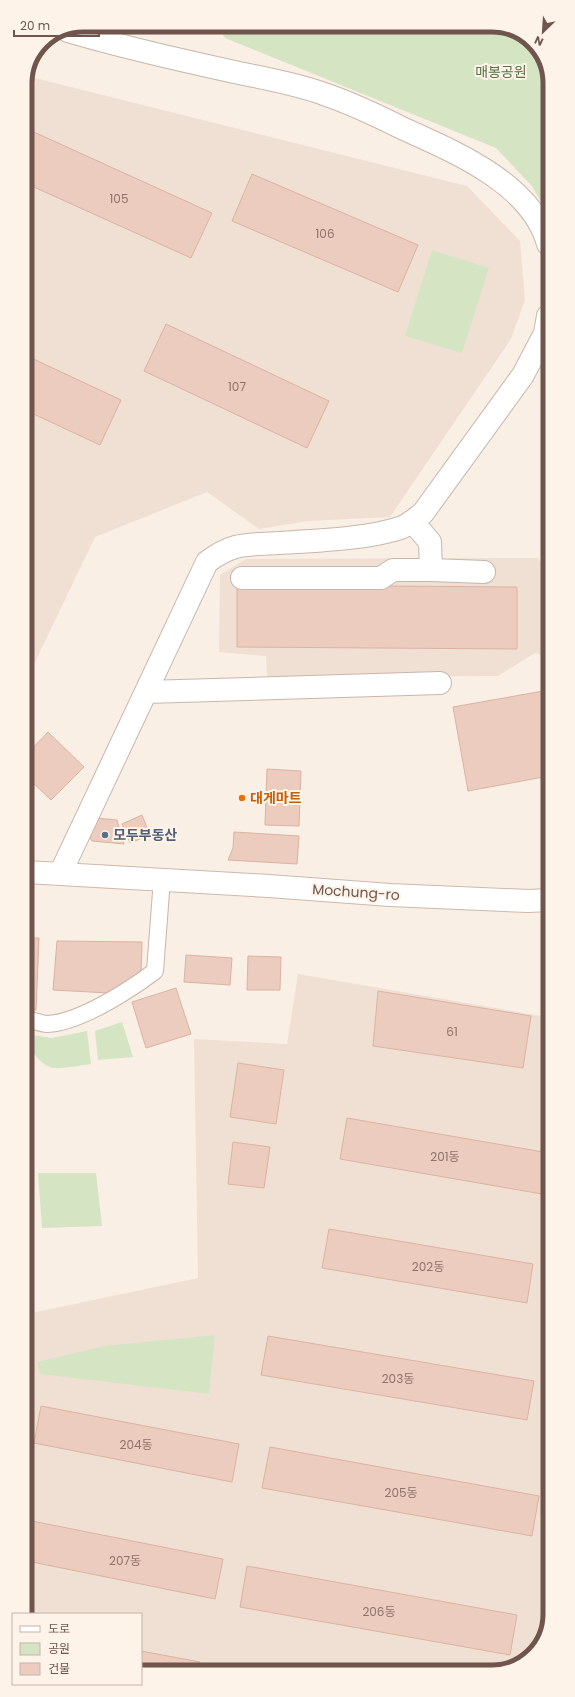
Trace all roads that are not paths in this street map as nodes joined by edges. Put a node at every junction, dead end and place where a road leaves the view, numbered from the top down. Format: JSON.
{"nodes":[{"id":1,"x":74,"y":33,"type":"edge"},
{"id":2,"x":543,"y":229,"type":"edge"},
{"id":3,"x":543,"y":338,"type":"edge"},
{"id":4,"x":412,"y":521,"type":"junction"},
{"id":5,"x":431,"y":570,"type":"junction"},
{"id":6,"x":484,"y":572,"type":"dead end"},
{"id":7,"x":242,"y":578,"type":"dead end"},
{"id":8,"x":440,"y":682,"type":"dead end"},
{"id":9,"x":146,"y":692,"type":"junction"},
{"id":10,"x":32,"y":872,"type":"edge"},
{"id":11,"x":61,"y":872,"type":"junction"},
{"id":12,"x":162,"y":879,"type":"junction"},
{"id":13,"x":543,"y":900,"type":"edge"},
{"id":14,"x":32,"y":1020,"type":"edge"}],
"edges":[{"from":1,"to":2,"type":"street"},
{"from":3,"to":4,"type":"street"},
{"from":4,"to":5,"type":"street"},
{"from":4,"to":9,"type":"street"},
{"from":5,"to":6,"type":"street"},
{"from":5,"to":7,"type":"street"},
{"from":8,"to":9,"type":"street"},
{"from":9,"to":11,"type":"street"},
{"from":10,"to":11,"type":"street","name":"Mochung-ro"},
{"from":11,"to":12,"type":"street","name":"Mochung-ro"},
{"from":12,"to":13,"type":"street","name":"Mochung-ro"},
{"from":12,"to":14,"type":"lane"}]}
